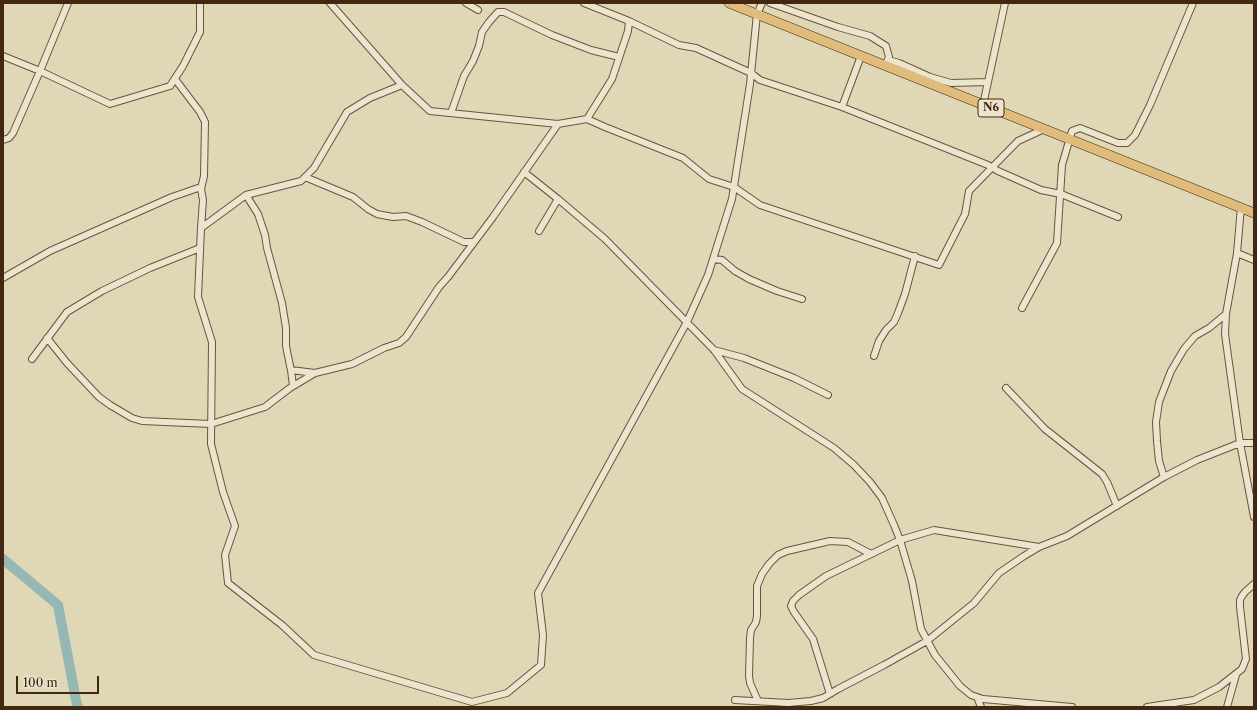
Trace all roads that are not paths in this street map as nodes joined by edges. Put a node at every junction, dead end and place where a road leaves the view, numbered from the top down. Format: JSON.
{"nodes":[{"id":1,"x":68,"y":3,"type":"edge"},
{"id":2,"x":200,"y":3,"type":"edge"},
{"id":3,"x":330,"y":3,"type":"edge"},
{"id":4,"x":466,"y":3,"type":"edge"},
{"id":5,"x":584,"y":3,"type":"edge"},
{"id":6,"x":729,"y":3,"type":"edge"},
{"id":7,"x":762,"y":3,"type":"edge"},
{"id":8,"x":770,"y":3,"type":"edge"},
{"id":9,"x":1005,"y":3,"type":"edge"},
{"id":10,"x":1193,"y":3,"type":"edge"},
{"id":11,"x":478,"y":10,"type":"dead end"},
{"id":12,"x":757,"y":14,"type":"junction"},
{"id":13,"x":629,"y":21,"type":"junction"},
{"id":14,"x":3,"y":56,"type":"edge"},
{"id":15,"x":861,"y":56,"type":"junction"},
{"id":16,"x":619,"y":57,"type":"junction"},
{"id":17,"x":886,"y":63,"type":"junction"},
{"id":18,"x":40,"y":71,"type":"junction"},
{"id":19,"x":751,"y":73,"type":"junction"},
{"id":20,"x":175,"y":79,"type":"junction"},
{"id":21,"x":988,"y":82,"type":"junction"},
{"id":22,"x":402,"y":85,"type":"junction"},
{"id":23,"x":983,"y":105,"type":"junction"},
{"id":24,"x":842,"y":107,"type":"junction"},
{"id":25,"x":451,"y":113,"type":"junction"},
{"id":26,"x":587,"y":119,"type":"junction"},
{"id":27,"x":558,"y":124,"type":"junction"},
{"id":28,"x":1044,"y":129,"type":"junction"},
{"id":29,"x":1070,"y":139,"type":"junction"},
{"id":30,"x":3,"y":140,"type":"edge"},
{"id":31,"x":993,"y":167,"type":"junction"},
{"id":32,"x":524,"y":172,"type":"junction"},
{"id":33,"x":305,"y":177,"type":"junction"},
{"id":34,"x":734,"y":187,"type":"junction"},
{"id":35,"x":201,"y":189,"type":"junction"},
{"id":36,"x":1061,"y":194,"type":"junction"},
{"id":37,"x":246,"y":195,"type":"junction"},
{"id":38,"x":558,"y":198,"type":"junction"},
{"id":39,"x":1241,"y":207,"type":"junction"},
{"id":40,"x":1253,"y":211,"type":"edge"},
{"id":41,"x":1118,"y":217,"type":"dead end"},
{"id":42,"x":201,"y":228,"type":"junction"},
{"id":43,"x":539,"y":231,"type":"dead end"},
{"id":44,"x":474,"y":242,"type":"junction"},
{"id":45,"x":200,"y":248,"type":"junction"},
{"id":46,"x":1237,"y":253,"type":"junction"},
{"id":47,"x":915,"y":256,"type":"junction"},
{"id":48,"x":714,"y":258,"type":"junction"},
{"id":49,"x":1254,"y":260,"type":"edge"},
{"id":50,"x":3,"y":278,"type":"edge"},
{"id":51,"x":802,"y":299,"type":"dead end"},
{"id":52,"x":1022,"y":308,"type":"dead end"},
{"id":53,"x":1226,"y":314,"type":"junction"},
{"id":54,"x":687,"y":322,"type":"junction"},
{"id":55,"x":47,"y":338,"type":"junction"},
{"id":56,"x":714,"y":350,"type":"junction"},
{"id":57,"x":874,"y":356,"type":"dead end"},
{"id":58,"x":32,"y":359,"type":"dead end"},
{"id":59,"x":291,"y":370,"type":"junction"},
{"id":60,"x":315,"y":373,"type":"junction"},
{"id":61,"x":293,"y":386,"type":"junction"},
{"id":62,"x":1006,"y":388,"type":"dead end"},
{"id":63,"x":828,"y":395,"type":"dead end"},
{"id":64,"x":211,"y":424,"type":"junction"},
{"id":65,"x":1240,"y":443,"type":"junction"},
{"id":66,"x":1254,"y":443,"type":"edge"},
{"id":67,"x":1164,"y":477,"type":"junction"},
{"id":68,"x":1117,"y":506,"type":"junction"},
{"id":69,"x":1254,"y":517,"type":"edge"},
{"id":70,"x":900,"y":540,"type":"junction"},
{"id":71,"x":1039,"y":547,"type":"junction"},
{"id":72,"x":871,"y":554,"type":"junction"},
{"id":73,"x":1254,"y":584,"type":"edge"},
{"id":74,"x":927,"y":641,"type":"junction"},
{"id":75,"x":1236,"y":675,"type":"junction"},
{"id":76,"x":830,"y":694,"type":"junction"},
{"id":77,"x":977,"y":697,"type":"junction"},
{"id":78,"x":735,"y":700,"type":"dead end"},
{"id":79,"x":758,"y":701,"type":"junction"},
{"id":80,"x":982,"y":707,"type":"edge"},
{"id":81,"x":1072,"y":707,"type":"edge"},
{"id":82,"x":1147,"y":707,"type":"edge"},
{"id":83,"x":1227,"y":707,"type":"edge"}],
"edges":[{"from":1,"to":18,"type":"street"},
{"from":2,"to":20,"type":"street"},
{"from":3,"to":22,"type":"street"},
{"from":4,"to":11,"type":"street"},
{"from":5,"to":13,"type":"street"},
{"from":6,"to":12,"type":"highway","number":"N6"},
{"from":7,"to":12,"type":"street"},
{"from":8,"to":17,"type":"street"},
{"from":9,"to":21,"type":"street"},
{"from":10,"to":29,"type":"street"},
{"from":12,"to":15,"type":"highway","number":"N6"},
{"from":12,"to":19,"type":"street"},
{"from":13,"to":16,"type":"street"},
{"from":13,"to":19,"type":"street"},
{"from":14,"to":18,"type":"street"},
{"from":15,"to":17,"type":"highway","number":"N6"},
{"from":15,"to":24,"type":"street"},
{"from":16,"to":25,"type":"street"},
{"from":16,"to":26,"type":"street"},
{"from":17,"to":21,"type":"street"},
{"from":17,"to":23,"type":"highway","number":"N6"},
{"from":18,"to":20,"type":"street"},
{"from":18,"to":30,"type":"street"},
{"from":19,"to":24,"type":"street"},
{"from":19,"to":34,"type":"street"},
{"from":20,"to":35,"type":"street"},
{"from":21,"to":23,"type":"street"},
{"from":22,"to":25,"type":"street"},
{"from":22,"to":33,"type":"street"},
{"from":23,"to":28,"type":"highway","number":"N6"},
{"from":24,"to":31,"type":"street"},
{"from":25,"to":27,"type":"street"},
{"from":26,"to":27,"type":"street"},
{"from":26,"to":34,"type":"street"},
{"from":27,"to":32,"type":"street"},
{"from":28,"to":29,"type":"highway","number":"N6"},
{"from":28,"to":31,"type":"street"},
{"from":29,"to":36,"type":"street"},
{"from":29,"to":39,"type":"highway","number":"N6"},
{"from":31,"to":36,"type":"street"},
{"from":31,"to":47,"type":"street"},
{"from":32,"to":38,"type":"street"},
{"from":32,"to":44,"type":"street"},
{"from":33,"to":37,"type":"street"},
{"from":33,"to":44,"type":"street"},
{"from":34,"to":47,"type":"street"},
{"from":34,"to":48,"type":"street"},
{"from":35,"to":42,"type":"street"},
{"from":35,"to":50,"type":"street"},
{"from":36,"to":41,"type":"street"},
{"from":36,"to":52,"type":"street"},
{"from":37,"to":42,"type":"street"},
{"from":37,"to":59,"type":"street"},
{"from":38,"to":43,"type":"street"},
{"from":38,"to":54,"type":"street"},
{"from":39,"to":40,"type":"highway","number":"N6"},
{"from":39,"to":46,"type":"street"},
{"from":42,"to":45,"type":"street"},
{"from":44,"to":60,"type":"street"},
{"from":45,"to":55,"type":"street"},
{"from":45,"to":64,"type":"street"},
{"from":46,"to":49,"type":"street"},
{"from":46,"to":53,"type":"street"},
{"from":47,"to":57,"type":"street"},
{"from":48,"to":51,"type":"street"},
{"from":48,"to":54,"type":"street"},
{"from":53,"to":65,"type":"street"},
{"from":53,"to":67,"type":"street"},
{"from":54,"to":56,"type":"street"},
{"from":54,"to":64,"type":"street"},
{"from":55,"to":58,"type":"street"},
{"from":55,"to":64,"type":"street"},
{"from":56,"to":63,"type":"street"},
{"from":56,"to":70,"type":"street"},
{"from":59,"to":60,"type":"street"},
{"from":59,"to":61,"type":"street"},
{"from":60,"to":61,"type":"street"},
{"from":61,"to":64,"type":"street"},
{"from":62,"to":68,"type":"street"},
{"from":65,"to":66,"type":"street"},
{"from":65,"to":67,"type":"street"},
{"from":65,"to":69,"type":"street"},
{"from":67,"to":68,"type":"street"},
{"from":68,"to":71,"type":"street"},
{"from":70,"to":71,"type":"street"},
{"from":70,"to":72,"type":"street"},
{"from":70,"to":74,"type":"street"},
{"from":71,"to":74,"type":"street"},
{"from":72,"to":76,"type":"street"},
{"from":72,"to":79,"type":"street"},
{"from":73,"to":75,"type":"street"},
{"from":74,"to":76,"type":"street"},
{"from":74,"to":77,"type":"street"},
{"from":75,"to":82,"type":"street"},
{"from":75,"to":83,"type":"street"},
{"from":76,"to":79,"type":"street"},
{"from":77,"to":80,"type":"street"},
{"from":77,"to":81,"type":"street"},
{"from":78,"to":79,"type":"street"}]}
